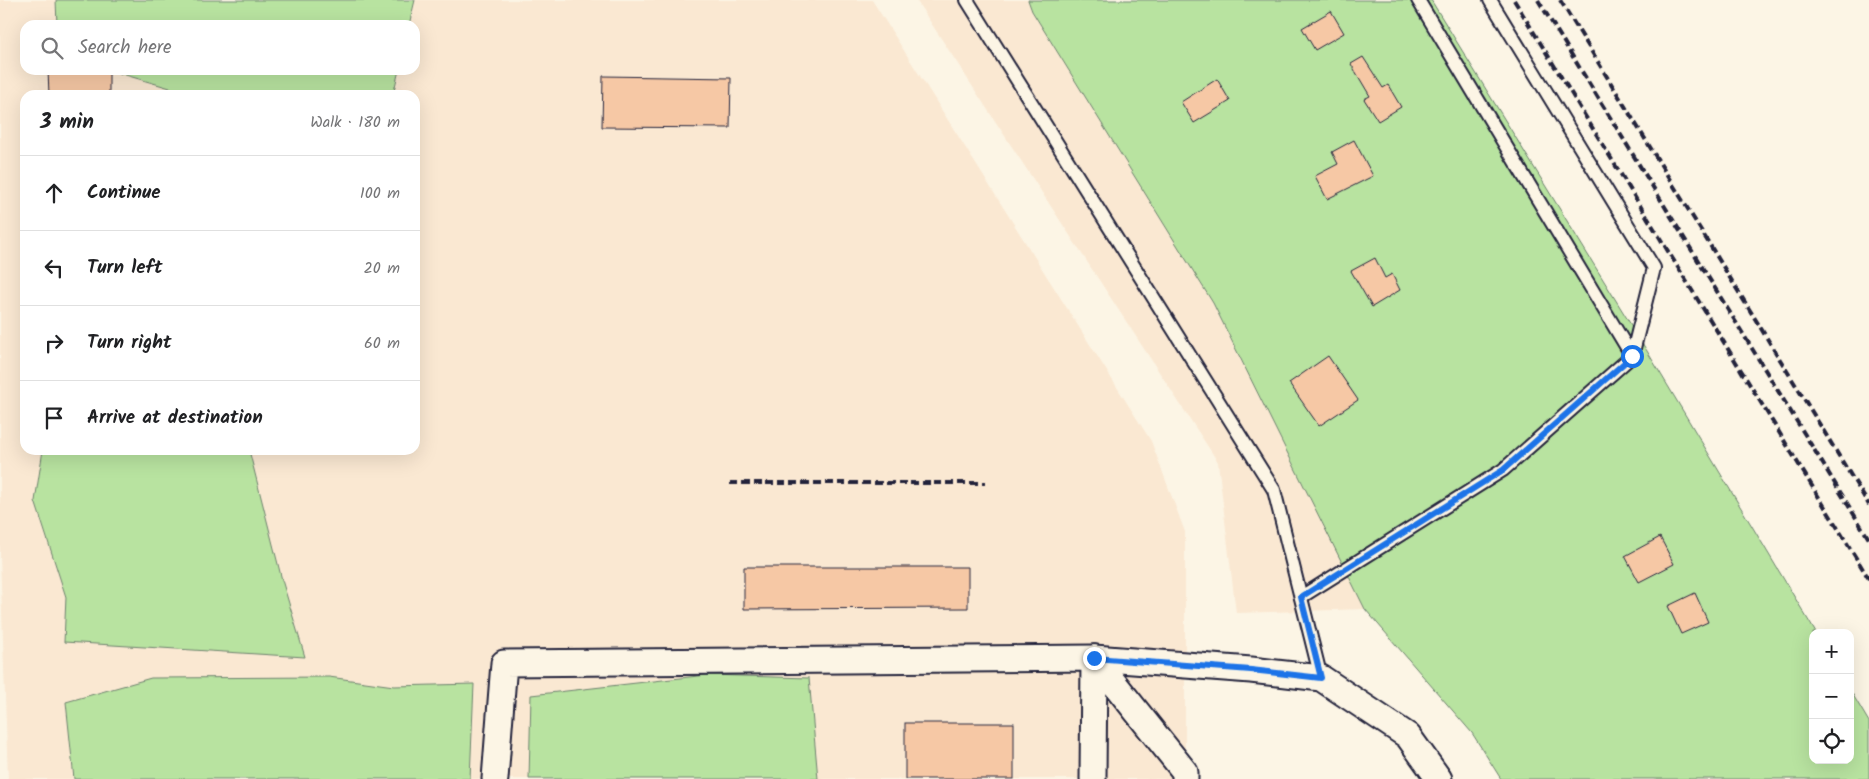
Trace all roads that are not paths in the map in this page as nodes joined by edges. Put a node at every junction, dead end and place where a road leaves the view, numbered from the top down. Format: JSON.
{"nodes":[{"id":1,"x":967,"y":0,"type":"edge"},
{"id":2,"x":1418,"y":0,"type":"edge"},
{"id":3,"x":1490,"y":0,"type":"edge"},
{"id":4,"x":1632,"y":356,"type":"junction"},
{"id":5,"x":1301,"y":597,"type":"junction"},
{"id":6,"x":1094,"y":658,"type":"junction"},
{"id":7,"x":1321,"y":678,"type":"junction"},
{"id":8,"x":495,"y":779,"type":"edge"},
{"id":9,"x":1093,"y":779,"type":"edge"},
{"id":10,"x":1185,"y":779,"type":"edge"},
{"id":11,"x":1439,"y":779,"type":"edge"}],
"edges":[{"from":1,"to":5,"type":"lane"},
{"from":2,"to":4,"type":"lane"},
{"from":3,"to":4,"type":"lane"},
{"from":4,"to":5,"type":"lane"},
{"from":5,"to":7,"type":"lane"},
{"from":6,"to":7,"type":"street"},
{"from":6,"to":8,"type":"street"},
{"from":6,"to":9,"type":"street"},
{"from":6,"to":10,"type":"street"},
{"from":7,"to":11,"type":"street"}]}
